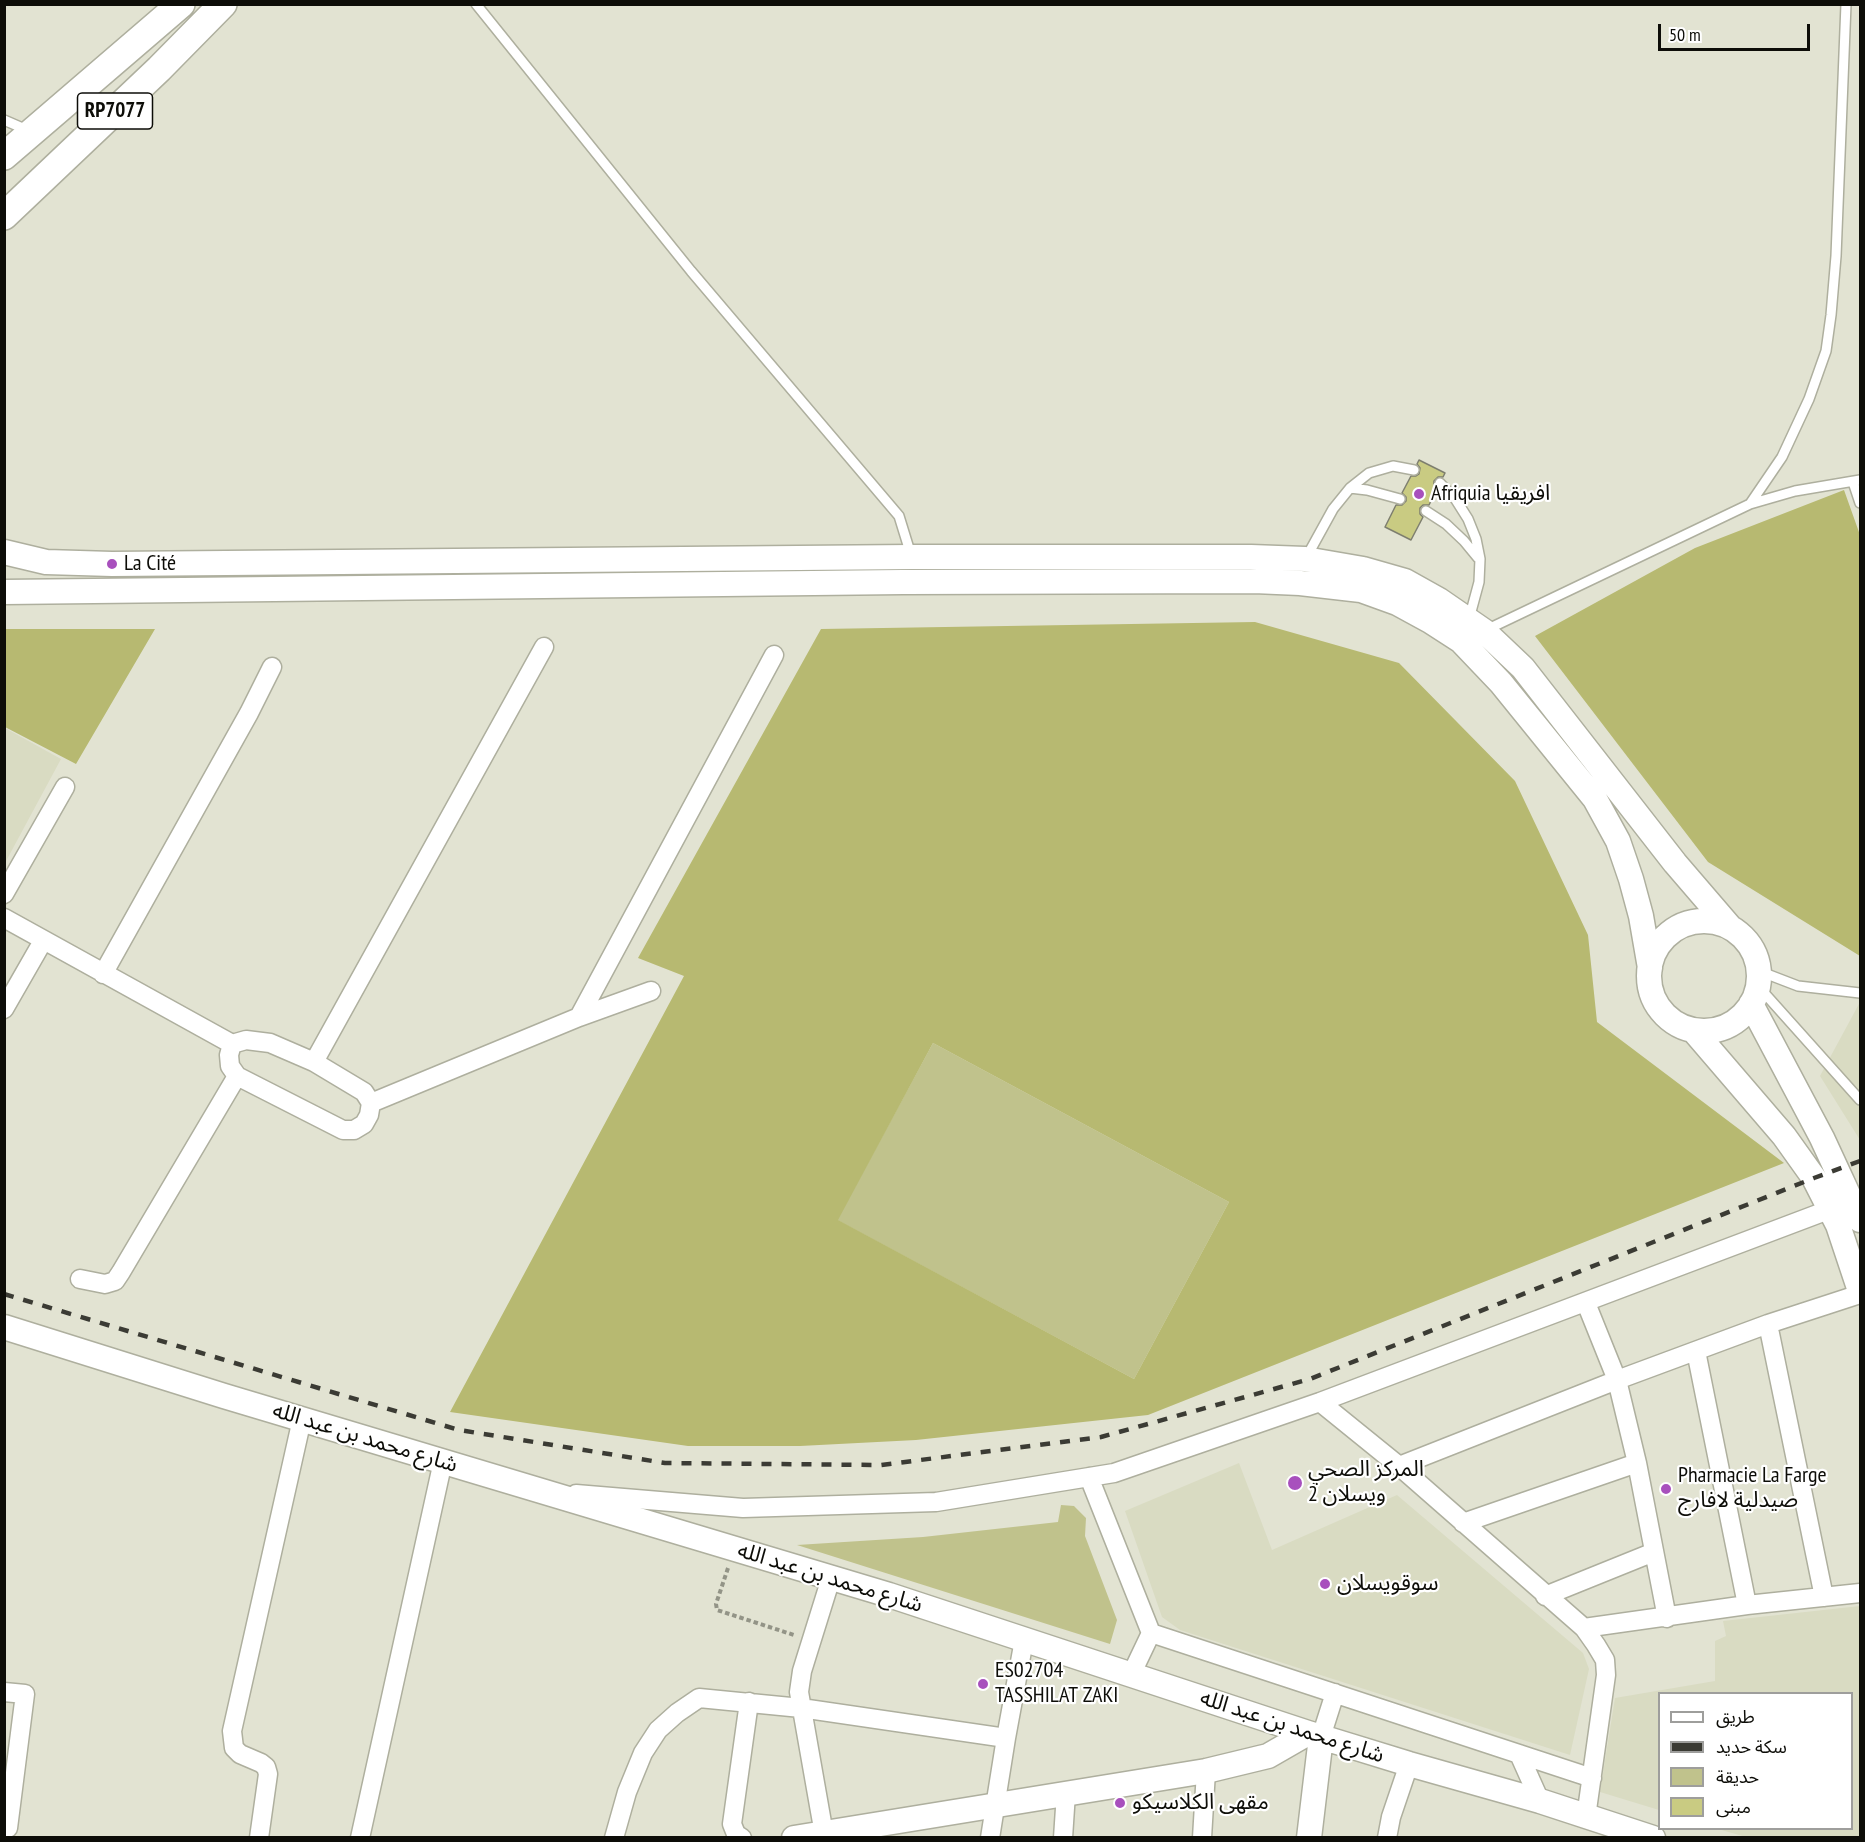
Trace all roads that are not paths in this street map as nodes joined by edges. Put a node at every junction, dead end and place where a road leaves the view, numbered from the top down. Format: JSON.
{"nodes":[{"id":1,"x":181,"y":4,"type":"edge"},
{"id":2,"x":223,"y":4,"type":"edge"},
{"id":3,"x":477,"y":4,"type":"edge"},
{"id":4,"x":1846,"y":4,"type":"edge"},
{"id":5,"x":4,"y":120,"type":"edge"},
{"id":6,"x":33,"y":133,"type":"junction"},
{"id":7,"x":4,"y":156,"type":"edge"},
{"id":8,"x":4,"y":216,"type":"edge"},
{"id":9,"x":1414,"y":470,"type":"dead end"},
{"id":10,"x":1856,"y":481,"type":"edge"},
{"id":11,"x":1440,"y":483,"type":"dead end"},
{"id":12,"x":1350,"y":488,"type":"junction"},
{"id":13,"x":1400,"y":499,"type":"dead end"},
{"id":14,"x":1860,"y":503,"type":"edge"},
{"id":15,"x":1750,"y":504,"type":"junction"},
{"id":16,"x":1426,"y":511,"type":"dead end"},
{"id":17,"x":4,"y":552,"type":"edge"},
{"id":18,"x":912,"y":557,"type":"junction"},
{"id":19,"x":1480,"y":560,"type":"junction"},
{"id":20,"x":1302,"y":571,"type":"junction"},
{"id":21,"x":4,"y":592,"type":"edge"},
{"id":22,"x":1471,"y":631,"type":"junction"},
{"id":23,"x":544,"y":647,"type":"dead end"},
{"id":24,"x":774,"y":655,"type":"dead end"},
{"id":25,"x":272,"y":667,"type":"dead end"},
{"id":26,"x":65,"y":787,"type":"dead end"},
{"id":27,"x":4,"y":894,"type":"edge"},
{"id":28,"x":4,"y":918,"type":"edge"},
{"id":29,"x":1730,"y":927,"type":"junction"},
{"id":30,"x":43,"y":941,"type":"junction"},
{"id":31,"x":1650,"y":968,"type":"junction"},
{"id":32,"x":103,"y":974,"type":"junction"},
{"id":33,"x":1756,"y":987,"type":"junction"},
{"id":34,"x":651,"y":991,"type":"dead end"},
{"id":35,"x":1860,"y":993,"type":"edge"},
{"id":36,"x":4,"y":1009,"type":"edge"},
{"id":37,"x":579,"y":1017,"type":"junction"},
{"id":38,"x":1693,"y":1030,"type":"junction"},
{"id":39,"x":232,"y":1044,"type":"junction"},
{"id":40,"x":314,"y":1062,"type":"junction"},
{"id":41,"x":237,"y":1076,"type":"junction"},
{"id":42,"x":1860,"y":1100,"type":"edge"},
{"id":43,"x":371,"y":1103,"type":"junction"},
{"id":44,"x":1831,"y":1209,"type":"junction"},
{"id":45,"x":1860,"y":1220,"type":"edge"},
{"id":46,"x":80,"y":1279,"type":"dead end"},
{"id":47,"x":1860,"y":1292,"type":"edge"},
{"id":48,"x":1586,"y":1303,"type":"junction"},
{"id":49,"x":1768,"y":1324,"type":"junction"},
{"id":50,"x":4,"y":1327,"type":"edge"},
{"id":51,"x":1696,"y":1351,"type":"junction"},
{"id":52,"x":1617,"y":1380,"type":"junction"},
{"id":53,"x":1320,"y":1402,"type":"junction"},
{"id":54,"x":302,"y":1419,"type":"junction"},
{"id":55,"x":443,"y":1461,"type":"junction"},
{"id":56,"x":1637,"y":1463,"type":"junction"},
{"id":57,"x":1399,"y":1467,"type":"junction"},
{"id":58,"x":1089,"y":1477,"type":"junction"},
{"id":59,"x":544,"y":1491,"type":"junction"},
{"id":60,"x":1463,"y":1523,"type":"junction"},
{"id":61,"x":1654,"y":1552,"type":"junction"},
{"id":62,"x":831,"y":1578,"type":"junction"},
{"id":63,"x":1860,"y":1593,"type":"edge"},
{"id":64,"x":1545,"y":1596,"type":"junction"},
{"id":65,"x":1824,"y":1597,"type":"junction"},
{"id":66,"x":1747,"y":1605,"type":"junction"},
{"id":67,"x":1667,"y":1618,"type":"junction"},
{"id":68,"x":1584,"y":1628,"type":"junction"},
{"id":69,"x":1151,"y":1633,"type":"junction"},
{"id":70,"x":1024,"y":1640,"type":"junction"},
{"id":71,"x":1131,"y":1675,"type":"junction"},
{"id":72,"x":4,"y":1692,"type":"edge"},
{"id":73,"x":1335,"y":1693,"type":"junction"},
{"id":74,"x":749,"y":1702,"type":"junction"},
{"id":75,"x":801,"y":1708,"type":"junction"},
{"id":76,"x":1315,"y":1735,"type":"junction"},
{"id":77,"x":1005,"y":1738,"type":"junction"},
{"id":78,"x":1520,"y":1754,"type":"junction"},
{"id":79,"x":1409,"y":1764,"type":"junction"},
{"id":80,"x":1206,"y":1771,"type":"junction"},
{"id":81,"x":1592,"y":1778,"type":"junction"},
{"id":82,"x":1066,"y":1793,"type":"junction"},
{"id":83,"x":1540,"y":1802,"type":"junction"},
{"id":84,"x":995,"y":1805,"type":"junction"},
{"id":85,"x":1586,"y":1817,"type":"junction"},
{"id":86,"x":4,"y":1828,"type":"edge"},
{"id":87,"x":824,"y":1834,"type":"junction"},
{"id":88,"x":1638,"y":1835,"type":"edge"},
{"id":89,"x":794,"y":1837,"type":"edge"},
{"id":90,"x":259,"y":1838,"type":"edge"},
{"id":91,"x":360,"y":1838,"type":"edge"},
{"id":92,"x":614,"y":1838,"type":"edge"},
{"id":93,"x":742,"y":1838,"type":"edge"},
{"id":94,"x":783,"y":1838,"type":"edge"},
{"id":95,"x":990,"y":1838,"type":"edge"},
{"id":96,"x":1063,"y":1838,"type":"edge"},
{"id":97,"x":1202,"y":1838,"type":"edge"},
{"id":98,"x":1309,"y":1838,"type":"edge"},
{"id":99,"x":1387,"y":1838,"type":"edge"}],
"edges":[{"from":1,"to":6,"type":"main road","number":"RP7077"},
{"from":2,"to":8,"type":"main road","number":"RP7077"},
{"from":3,"to":18,"type":"lane"},
{"from":4,"to":15,"type":"lane"},
{"from":5,"to":6,"type":"lane"},
{"from":6,"to":7,"type":"main road","number":"RP7077"},
{"from":9,"to":12,"type":"lane"},
{"from":10,"to":14,"type":"lane"},
{"from":10,"to":15,"type":"lane"},
{"from":11,"to":19,"type":"lane"},
{"from":12,"to":13,"type":"lane"},
{"from":12,"to":20,"type":"lane"},
{"from":15,"to":22,"type":"lane"},
{"from":16,"to":19,"type":"lane"},
{"from":17,"to":18,"type":"street"},
{"from":18,"to":20,"type":"street"},
{"from":19,"to":22,"type":"lane"},
{"from":20,"to":21,"type":"street"},
{"from":20,"to":22,"type":"street"},
{"from":22,"to":29,"type":"street"},
{"from":22,"to":31,"type":"street"},
{"from":23,"to":40,"type":"street"},
{"from":24,"to":37,"type":"street"},
{"from":25,"to":32,"type":"street"},
{"from":26,"to":27,"type":"street"},
{"from":28,"to":30,"type":"street"},
{"from":29,"to":31,"type":"street"},
{"from":29,"to":33,"type":"street"},
{"from":30,"to":32,"type":"street"},
{"from":30,"to":36,"type":"street"},
{"from":31,"to":38,"type":"street"},
{"from":32,"to":39,"type":"street"},
{"from":33,"to":35,"type":"lane"},
{"from":33,"to":38,"type":"street"},
{"from":33,"to":42,"type":"lane"},
{"from":33,"to":45,"type":"street"},
{"from":34,"to":37,"type":"street"},
{"from":37,"to":43,"type":"street"},
{"from":38,"to":44,"type":"street"},
{"from":39,"to":40,"type":"street"},
{"from":39,"to":41,"type":"street"},
{"from":40,"to":43,"type":"street"},
{"from":41,"to":43,"type":"street"},
{"from":41,"to":46,"type":"street"},
{"from":44,"to":47,"type":"street"},
{"from":44,"to":48,"type":"street"},
{"from":47,"to":49,"type":"street"},
{"from":48,"to":52,"type":"street"},
{"from":48,"to":53,"type":"street"},
{"from":49,"to":51,"type":"street"},
{"from":49,"to":65,"type":"street"},
{"from":50,"to":54,"type":"street","name":"شارع محمد بن عبد الله"},
{"from":51,"to":52,"type":"street"},
{"from":51,"to":66,"type":"street"},
{"from":52,"to":56,"type":"street"},
{"from":52,"to":57,"type":"street"},
{"from":53,"to":57,"type":"street"},
{"from":53,"to":58,"type":"street"},
{"from":54,"to":55,"type":"street","name":"شارع محمد بن عبد الله"},
{"from":54,"to":90,"type":"street"},
{"from":55,"to":59,"type":"street","name":"شارع محمد بن عبد الله"},
{"from":55,"to":91,"type":"street"},
{"from":56,"to":60,"type":"street"},
{"from":56,"to":61,"type":"street"},
{"from":57,"to":60,"type":"street"},
{"from":58,"to":59,"type":"street"},
{"from":58,"to":69,"type":"street"},
{"from":59,"to":62,"type":"street","name":"شارع محمد بن عبد الله"},
{"from":60,"to":64,"type":"street"},
{"from":61,"to":64,"type":"street"},
{"from":61,"to":67,"type":"street"},
{"from":62,"to":70,"type":"street","name":"شارع محمد بن عبد الله"},
{"from":62,"to":75,"type":"street"},
{"from":63,"to":65,"type":"street"},
{"from":64,"to":68,"type":"street"},
{"from":65,"to":66,"type":"street"},
{"from":66,"to":67,"type":"street"},
{"from":67,"to":68,"type":"street"},
{"from":68,"to":81,"type":"street"},
{"from":69,"to":71,"type":"street"},
{"from":69,"to":73,"type":"street"},
{"from":70,"to":71,"type":"street","name":"شارع محمد بن عبد الله"},
{"from":70,"to":77,"type":"street"},
{"from":71,"to":76,"type":"street","name":"شارع محمد بن عبد الله"},
{"from":72,"to":86,"type":"street"},
{"from":73,"to":76,"type":"street"},
{"from":73,"to":78,"type":"street"},
{"from":74,"to":75,"type":"street"},
{"from":74,"to":92,"type":"street"},
{"from":74,"to":93,"type":"street"},
{"from":75,"to":77,"type":"street"},
{"from":75,"to":87,"type":"street"},
{"from":76,"to":79,"type":"street","name":"شارع محمد بن عبد الله"},
{"from":76,"to":80,"type":"street"},
{"from":76,"to":98,"type":"street"},
{"from":77,"to":84,"type":"street"},
{"from":78,"to":81,"type":"street"},
{"from":78,"to":83,"type":"street"},
{"from":79,"to":83,"type":"street","name":"شارع محمد بن عبد الله"},
{"from":79,"to":99,"type":"street"},
{"from":80,"to":82,"type":"street"},
{"from":80,"to":97,"type":"street"},
{"from":81,"to":85,"type":"street"},
{"from":82,"to":84,"type":"street"},
{"from":82,"to":96,"type":"street"},
{"from":83,"to":85,"type":"street","name":"شارع محمد بن عبد الله"},
{"from":84,"to":87,"type":"street"},
{"from":84,"to":95,"type":"street"},
{"from":85,"to":88,"type":"street","name":"شارع محمد بن عبد الله"},
{"from":87,"to":89,"type":"street"},
{"from":89,"to":94,"type":"street"}]}
